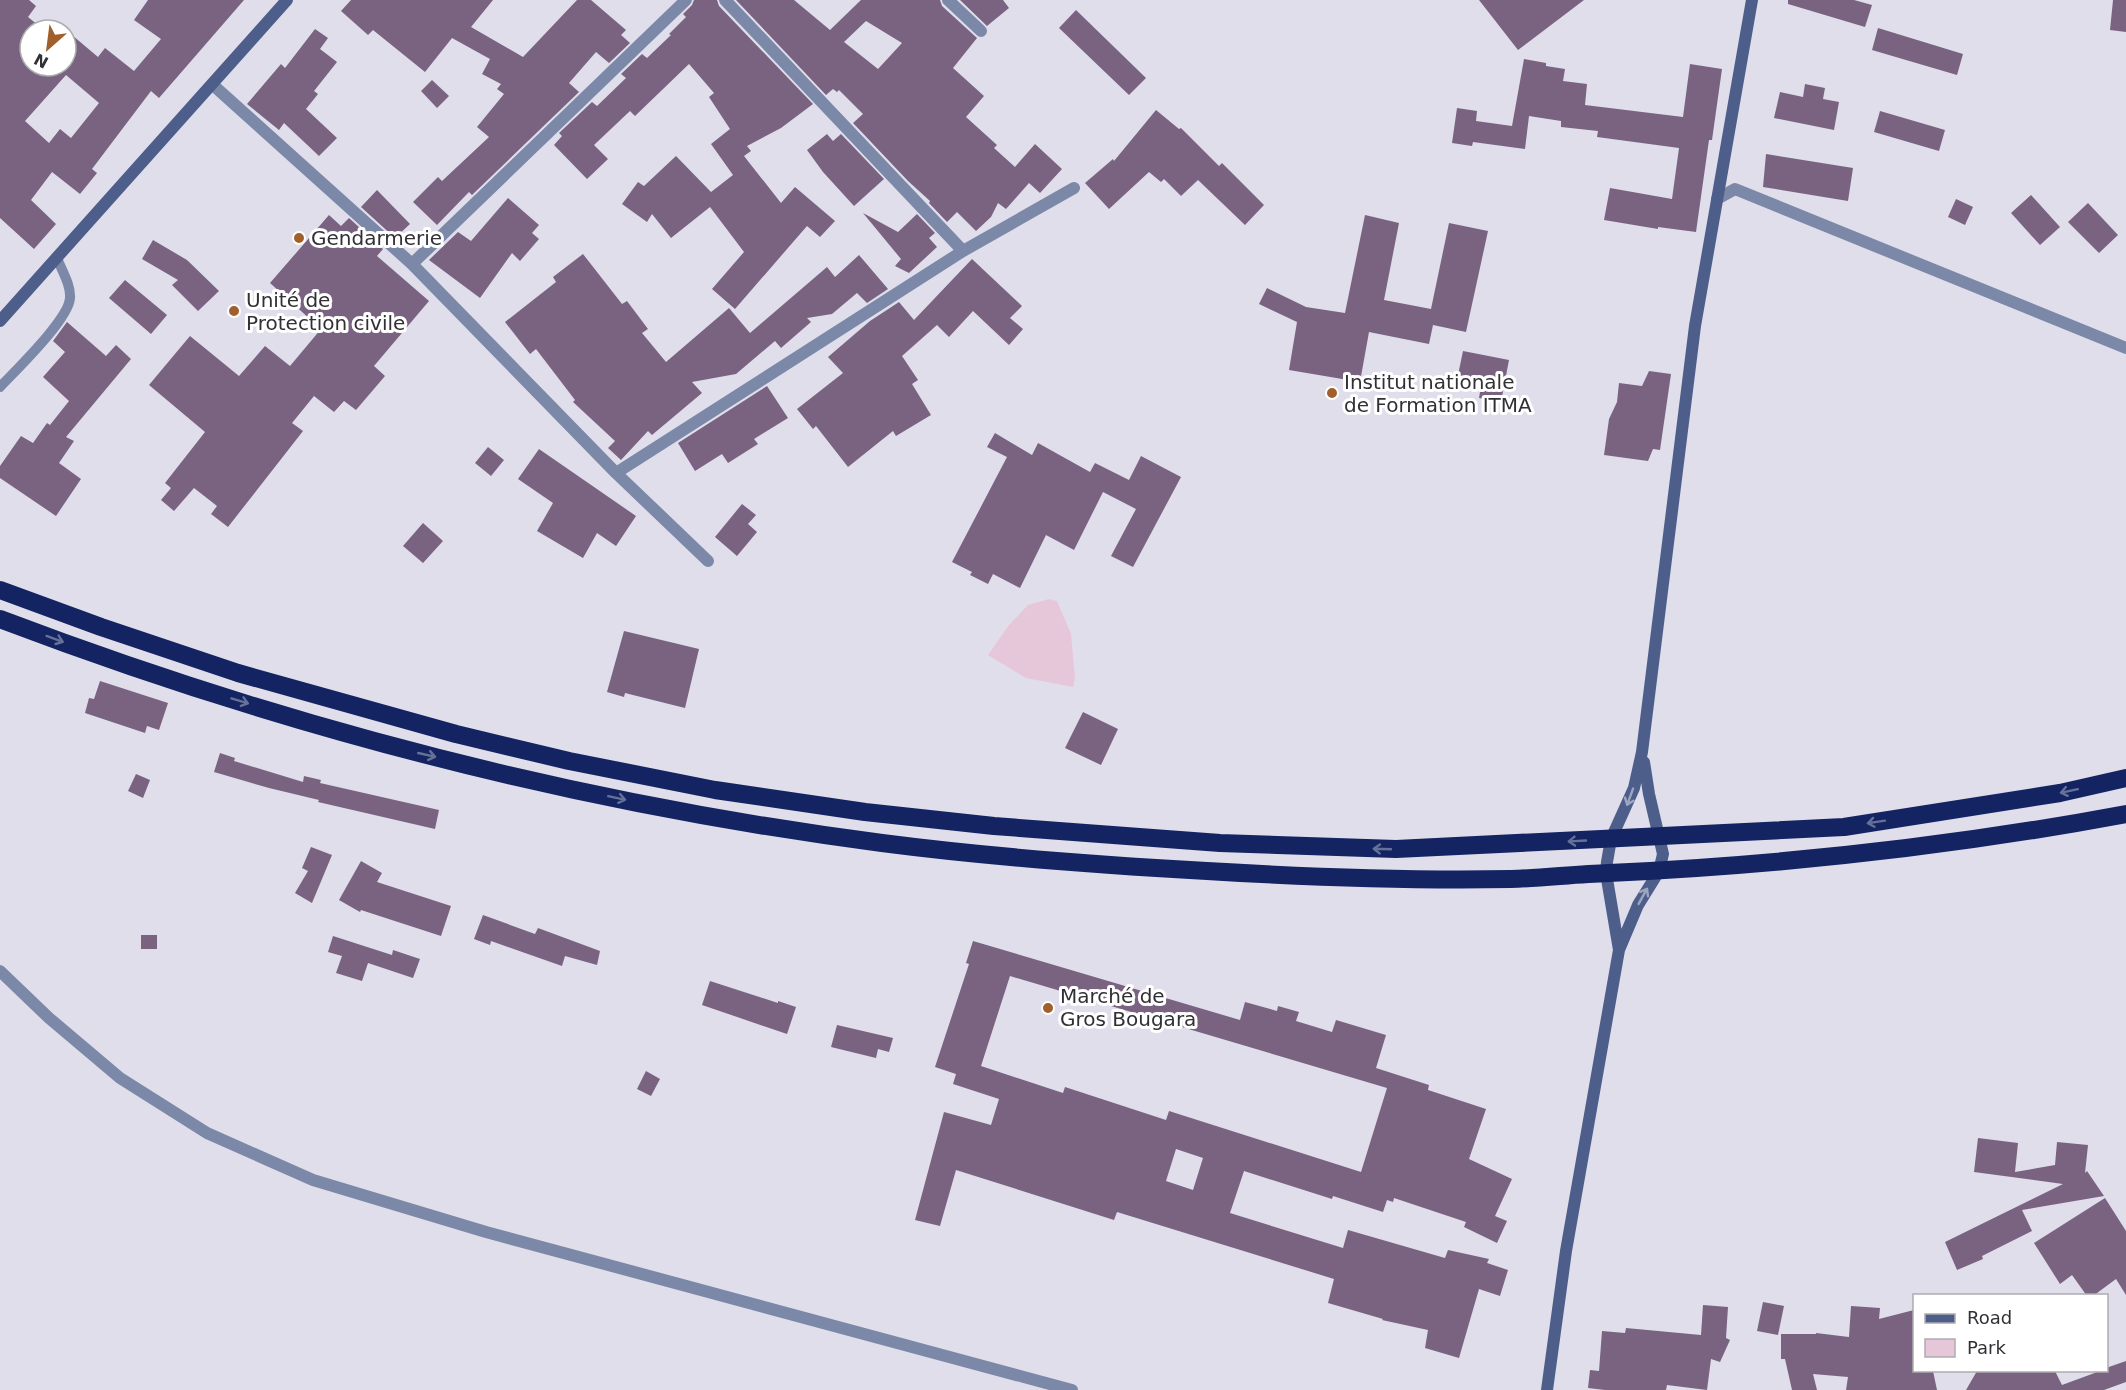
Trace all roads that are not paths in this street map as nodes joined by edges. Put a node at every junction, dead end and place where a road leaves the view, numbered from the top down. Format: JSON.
{"nodes":[{"id":1,"x":288,"y":0,"type":"edge"},
{"id":2,"x":686,"y":0,"type":"edge"},
{"id":3,"x":724,"y":0,"type":"edge"},
{"id":4,"x":948,"y":0,"type":"edge"},
{"id":5,"x":1752,"y":0,"type":"edge"},
{"id":6,"x":981,"y":31,"type":"dead end"},
{"id":7,"x":213,"y":85,"type":"junction"},
{"id":8,"x":1074,"y":188,"type":"dead end"},
{"id":9,"x":1717,"y":199,"type":"junction"},
{"id":10,"x":963,"y":251,"type":"junction"},
{"id":11,"x":57,"y":258,"type":"junction"},
{"id":12,"x":412,"y":264,"type":"junction"},
{"id":13,"x":0,"y":321,"type":"edge"},
{"id":14,"x":2126,"y":348,"type":"edge"},
{"id":15,"x":0,"y":387,"type":"edge"},
{"id":16,"x":616,"y":473,"type":"junction"},
{"id":17,"x":708,"y":561,"type":"dead end"},
{"id":18,"x":0,"y":590,"type":"edge"},
{"id":19,"x":0,"y":619,"type":"edge"},
{"id":20,"x":1642,"y":752,"type":"junction"},
{"id":21,"x":2126,"y":778,"type":"edge"},
{"id":22,"x":2126,"y":814,"type":"edge"},
{"id":23,"x":1659,"y":836,"type":"junction"},
{"id":24,"x":1611,"y":839,"type":"junction"},
{"id":25,"x":1659,"y":871,"type":"junction"},
{"id":26,"x":1606,"y":873,"type":"junction"},
{"id":27,"x":1619,"y":950,"type":"junction"},
{"id":28,"x":0,"y":971,"type":"edge"},
{"id":29,"x":1072,"y":1390,"type":"edge"},
{"id":30,"x":1547,"y":1390,"type":"edge"}],
"edges":[{"from":1,"to":7,"type":"main road"},
{"from":2,"to":12,"type":"street"},
{"from":3,"to":10,"type":"street"},
{"from":4,"to":6,"type":"street"},
{"from":5,"to":9,"type":"main road"},
{"from":7,"to":11,"type":"main road"},
{"from":7,"to":12,"type":"street"},
{"from":8,"to":10,"type":"street"},
{"from":9,"to":14,"type":"street"},
{"from":9,"to":20,"type":"main road"},
{"from":10,"to":16,"type":"street"},
{"from":11,"to":13,"type":"main road"},
{"from":11,"to":15,"type":"lane"},
{"from":12,"to":16,"type":"street"},
{"from":16,"to":17,"type":"street"},
{"from":24,"to":18,"type":"highway","one_way":true},
{"from":19,"to":26,"type":"highway","one_way":true},
{"from":20,"to":23,"type":"main road"},
{"from":20,"to":24,"type":"main road","one_way":true},
{"from":21,"to":23,"type":"highway","one_way":true},
{"from":22,"to":25,"type":"highway"},
{"from":23,"to":24,"type":"highway"},
{"from":23,"to":25,"type":"main road"},
{"from":24,"to":26,"type":"main road"},
{"from":25,"to":26,"type":"highway"},
{"from":27,"to":25,"type":"main road","one_way":true},
{"from":26,"to":27,"type":"main road"},
{"from":27,"to":30,"type":"main road"},
{"from":28,"to":29,"type":"street"}]}
